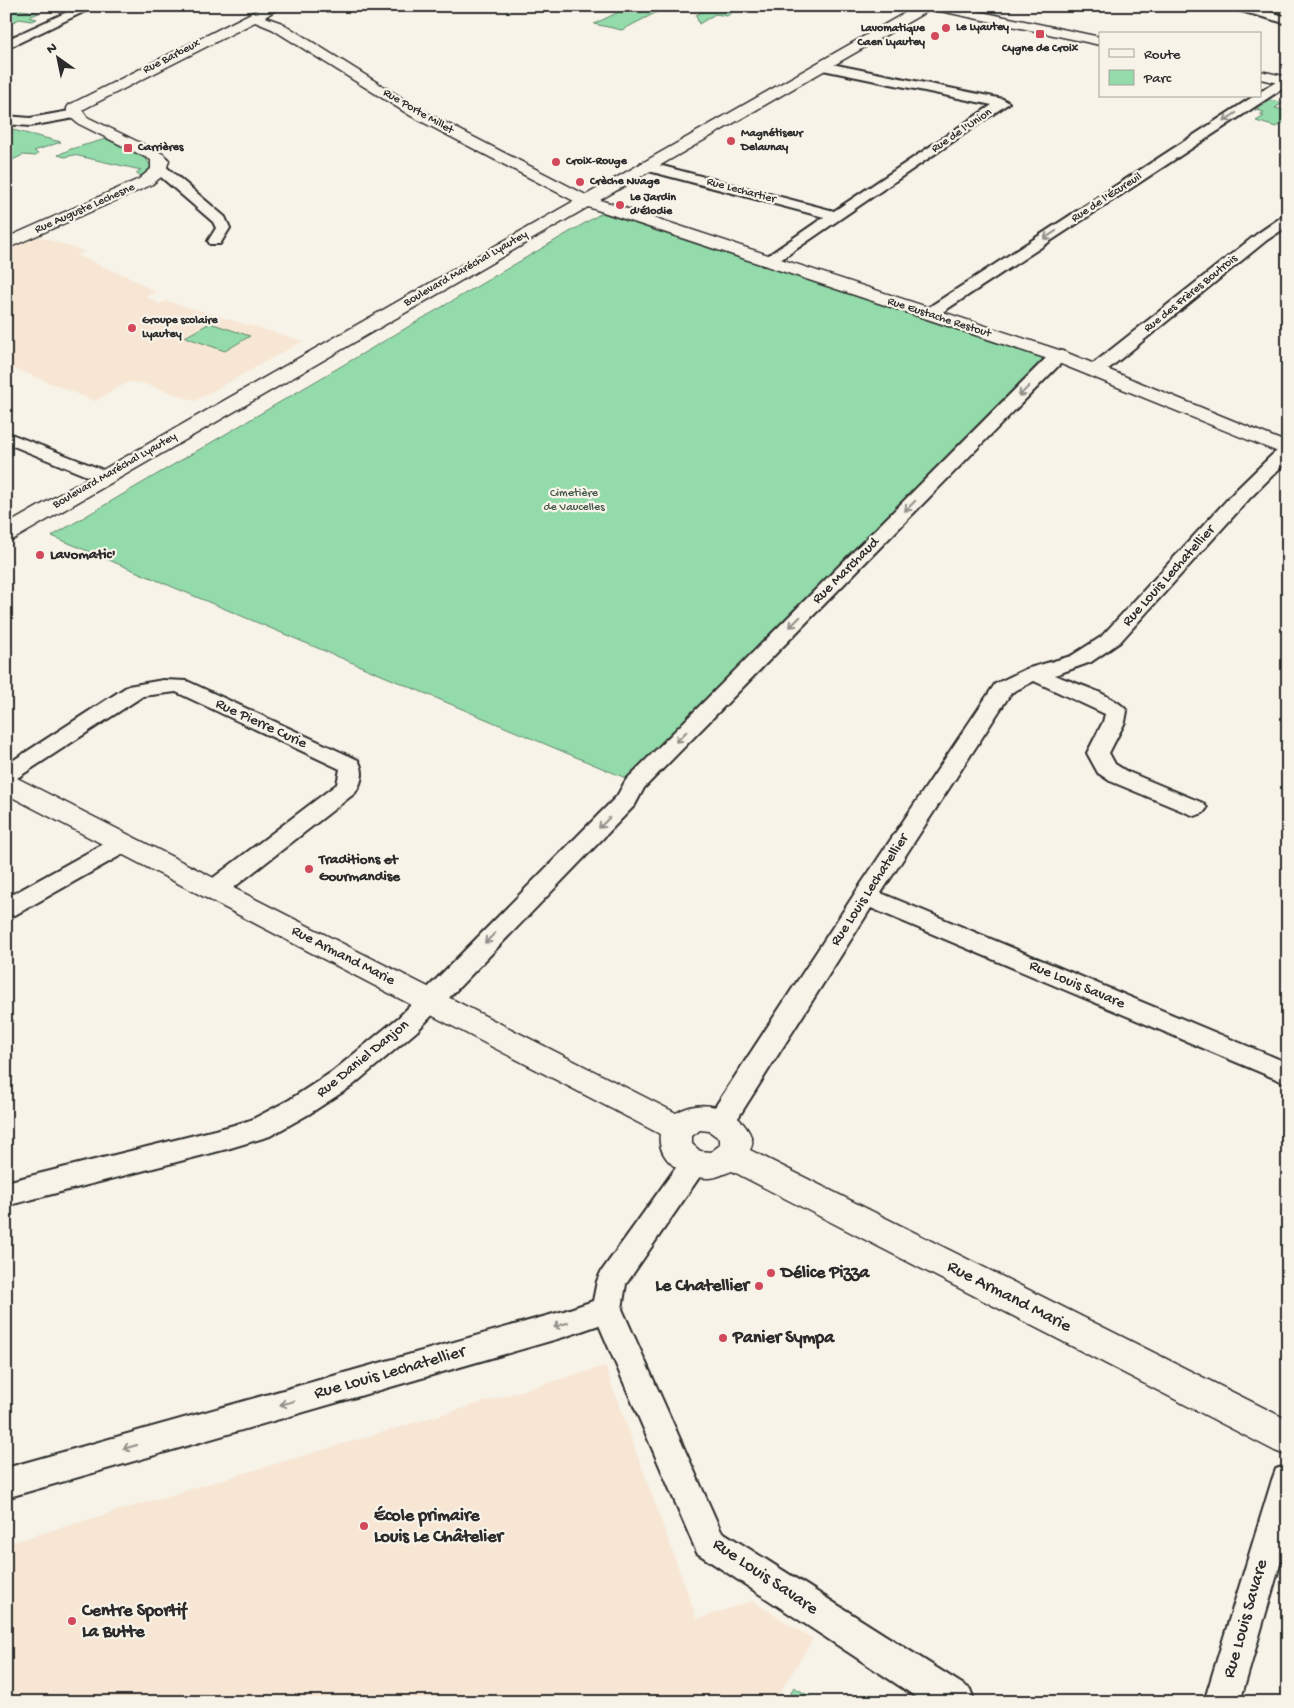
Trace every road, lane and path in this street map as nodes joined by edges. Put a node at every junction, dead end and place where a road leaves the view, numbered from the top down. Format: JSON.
{"nodes":[{"id":1,"x":90,"y":6,"type":"edge"},
{"id":2,"x":927,"y":6,"type":"edge"},
{"id":3,"x":933,"y":6,"type":"edge"},
{"id":4,"x":1234,"y":6,"type":"edge"},
{"id":5,"x":265,"y":10,"type":"edge"},
{"id":6,"x":1288,"y":21,"type":"edge"},
{"id":7,"x":1038,"y":27,"type":"junction"},
{"id":8,"x":888,"y":28,"type":"junction"},
{"id":9,"x":1099,"y":41,"type":"edge"},
{"id":10,"x":6,"y":44,"type":"edge"},
{"id":11,"x":822,"y":66,"type":"junction"},
{"id":12,"x":1262,"y":76,"type":"edge"},
{"id":13,"x":1287,"y":81,"type":"edge"},
{"id":14,"x":1262,"y":97,"type":"edge"},
{"id":15,"x":1261,"y":98,"type":"edge"},
{"id":16,"x":75,"y":114,"type":"junction"},
{"id":17,"x":6,"y":120,"type":"edge"},
{"id":18,"x":646,"y":166,"type":"junction"},
{"id":19,"x":159,"y":168,"type":"junction"},
{"id":20,"x":586,"y":201,"type":"junction"},
{"id":21,"x":836,"y":216,"type":"junction"},
{"id":22,"x":1288,"y":218,"type":"edge"},
{"id":23,"x":215,"y":241,"type":"dead end"},
{"id":24,"x":6,"y":244,"type":"edge"},
{"id":25,"x":768,"y":262,"type":"junction"},
{"id":26,"x":930,"y":314,"type":"junction"},
{"id":27,"x":1058,"y":356,"type":"junction"},
{"id":28,"x":1094,"y":371,"type":"junction"},
{"id":29,"x":6,"y":437,"type":"edge"},
{"id":30,"x":1288,"y":450,"type":"edge"},
{"id":31,"x":105,"y":477,"type":"junction"},
{"id":32,"x":6,"y":534,"type":"edge"},
{"id":33,"x":1033,"y":673,"type":"junction"},
{"id":34,"x":6,"y":776,"type":"edge"},
{"id":35,"x":6,"y":783,"type":"edge"},
{"id":36,"x":634,"y":785,"type":"joint"},
{"id":37,"x":1195,"y":808,"type":"dead end"},
{"id":38,"x":124,"y":843,"type":"junction"},
{"id":39,"x":214,"y":890,"type":"junction"},
{"id":40,"x":866,"y":896,"type":"junction"},
{"id":41,"x":6,"y":909,"type":"edge"},
{"id":42,"x":430,"y":1000,"type":"junction"},
{"id":43,"x":1288,"y":1074,"type":"edge"},
{"id":44,"x":721,"y":1121,"type":"junction"},
{"id":45,"x":679,"y":1129,"type":"junction"},
{"id":46,"x":730,"y":1156,"type":"junction"},
{"id":47,"x":695,"y":1163,"type":"junction"},
{"id":48,"x":6,"y":1194,"type":"edge"},
{"id":49,"x":607,"y":1309,"type":"junction"},
{"id":50,"x":1288,"y":1439,"type":"edge"},
{"id":51,"x":1288,"y":1480,"type":"edge"},
{"id":52,"x":6,"y":1483,"type":"edge"},
{"id":53,"x":958,"y":1702,"type":"edge"},
{"id":54,"x":1222,"y":1702,"type":"edge"}],
"edges":[{"from":1,"to":10,"type":"street"},
{"from":2,"to":8,"type":"main road","name":"Boulevard Maréchal Lyautey"},
{"from":3,"to":7,"type":"main road"},
{"from":4,"to":6,"type":"street"},
{"from":5,"to":16,"type":"main road","name":"Rue Barbeux"},
{"from":5,"to":20,"type":"main road","name":"Rue Porte Millet"},
{"from":7,"to":8,"type":"main road"},
{"from":7,"to":9,"type":"main road"},
{"from":8,"to":11,"type":"main road","name":"Boulevard Maréchal Lyautey"},
{"from":11,"to":18,"type":"main road","name":"Boulevard Maréchal Lyautey"},
{"from":11,"to":21,"type":"street","name":"Rue de l'Union"},
{"from":12,"to":13,"type":"main road"},
{"from":13,"to":14,"type":"street","name":"Rue de l'Écureuil","one_way":true},
{"from":15,"to":26,"type":"street","name":"Rue de l'Écureuil","one_way":true},
{"from":16,"to":17,"type":"street"},
{"from":16,"to":19,"type":"main road"},
{"from":18,"to":20,"type":"main road","name":"Boulevard Maréchal Lyautey"},
{"from":18,"to":21,"type":"street","name":"Rue Lechartier"},
{"from":19,"to":23,"type":"street"},
{"from":19,"to":24,"type":"main road","name":"Rue Auguste Lechesne"},
{"from":20,"to":25,"type":"main road","name":"Rue Eustache Restout"},
{"from":20,"to":31,"type":"main road","name":"Boulevard Maréchal Lyautey"},
{"from":21,"to":25,"type":"street","name":"Rue de l'Union"},
{"from":22,"to":28,"type":"street","name":"Rue des Frères Boutrois"},
{"from":25,"to":26,"type":"main road","name":"Rue Eustache Restout"},
{"from":26,"to":27,"type":"main road","name":"Rue Eustache Restout"},
{"from":27,"to":28,"type":"main road","name":"Rue Eustache Restout"},
{"from":27,"to":36,"type":"street","name":"Rue Marchaud","one_way":true},
{"from":28,"to":30,"type":"main road","name":"Rue Eustache Restout"},
{"from":29,"to":31,"type":"street"},
{"from":30,"to":33,"type":"street","name":"Rue Louis Lechatellier"},
{"from":31,"to":32,"type":"main road","name":"Boulevard Maréchal Lyautey"},
{"from":33,"to":37,"type":"street"},
{"from":33,"to":40,"type":"street","name":"Rue Louis Lechatellier"},
{"from":34,"to":39,"type":"street","name":"Rue Pierre Curie"},
{"from":35,"to":38,"type":"main road","name":"Rue Armand Marie"},
{"from":36,"to":42,"type":"street","name":"Rue Daniel Danjon","one_way":true},
{"from":38,"to":39,"type":"main road","name":"Rue Armand Marie"},
{"from":38,"to":41,"type":"street"},
{"from":39,"to":42,"type":"main road","name":"Rue Armand Marie"},
{"from":40,"to":43,"type":"street","name":"Rue Louis Savare"},
{"from":40,"to":44,"type":"street","name":"Rue Louis Lechatellier"},
{"from":42,"to":45,"type":"main road","name":"Rue Armand Marie"},
{"from":42,"to":48,"type":"street","name":"Rue Daniel Danjon"},
{"from":44,"to":45,"type":"main road"},
{"from":44,"to":46,"type":"main road"},
{"from":45,"to":47,"type":"main road"},
{"from":46,"to":47,"type":"main road"},
{"from":46,"to":50,"type":"main road","name":"Rue Armand Marie"},
{"from":47,"to":49,"type":"street"},
{"from":49,"to":52,"type":"street","name":"Rue Louis Lechatellier","one_way":true},
{"from":49,"to":53,"type":"street","name":"Rue Louis Savare"},
{"from":51,"to":54,"type":"street","name":"Rue Louis Savare"}]}
